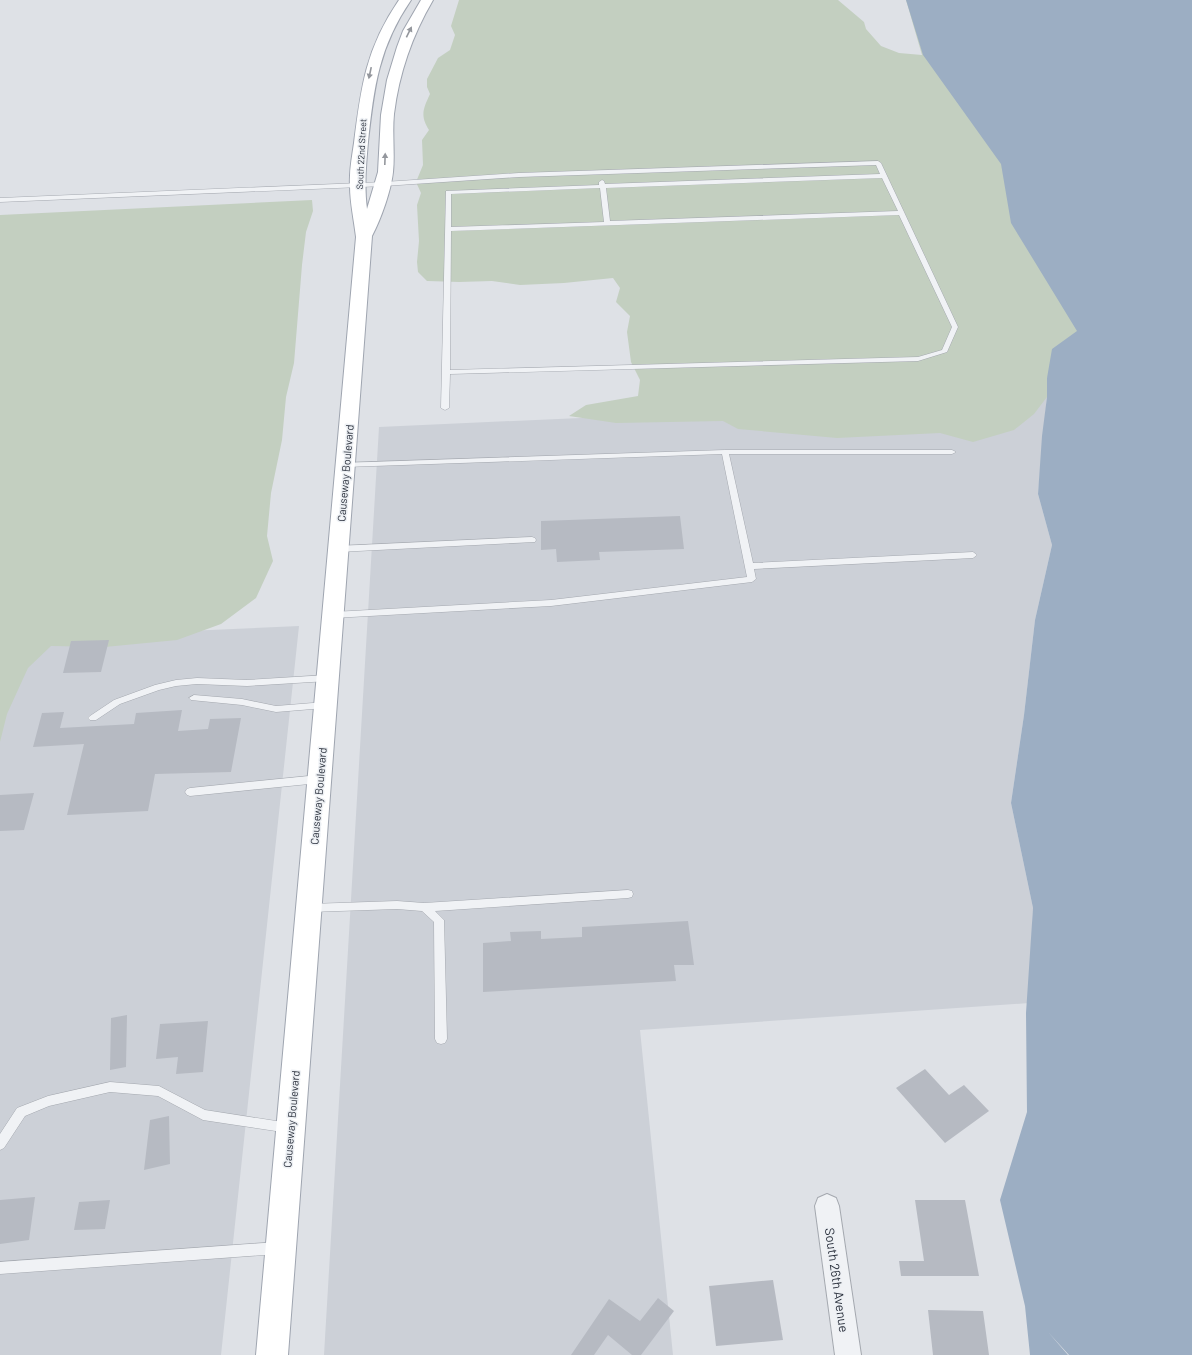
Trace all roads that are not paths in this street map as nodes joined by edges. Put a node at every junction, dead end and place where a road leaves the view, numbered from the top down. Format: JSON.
{"nodes":[{"id":1,"x":405,"y":0,"type":"edge"},
{"id":2,"x":427,"y":0,"type":"edge"},
{"id":3,"x":601,"y":173,"type":"junction"},
{"id":4,"x":884,"y":176,"type":"junction"},
{"id":5,"x":384,"y":184,"type":"junction"},
{"id":6,"x":357,"y":185,"type":"junction"},
{"id":7,"x":603,"y":187,"type":"junction"},
{"id":8,"x":0,"y":200,"type":"edge"},
{"id":9,"x":902,"y":213,"type":"junction"},
{"id":10,"x":608,"y":223,"type":"junction"},
{"id":11,"x":448,"y":229,"type":"junction"},
{"id":12,"x":364,"y":237,"type":"junction"},
{"id":13,"x":446,"y":372,"type":"junction"},
{"id":14,"x":445,"y":408,"type":"dead end"},
{"id":15,"x":725,"y":452,"type":"junction"},
{"id":16,"x":952,"y":452,"type":"dead end"},
{"id":17,"x":345,"y":465,"type":"junction"},
{"id":18,"x":532,"y":540,"type":"dead end"},
{"id":19,"x":338,"y":549,"type":"junction"},
{"id":20,"x":973,"y":555,"type":"dead end"},
{"id":21,"x":750,"y":566,"type":"junction"},
{"id":22,"x":333,"y":615,"type":"junction"},
{"id":23,"x":328,"y":678,"type":"junction"},
{"id":24,"x":194,"y":698,"type":"dead end"},
{"id":25,"x":325,"y":705,"type":"junction"},
{"id":26,"x":93,"y":718,"type":"dead end"},
{"id":27,"x":319,"y":780,"type":"junction"},
{"id":28,"x":190,"y":792,"type":"dead end"},
{"id":29,"x":628,"y":894,"type":"dead end"},
{"id":30,"x":424,"y":907,"type":"junction"},
{"id":31,"x":309,"y":908,"type":"junction"},
{"id":32,"x":441,"y":1039,"type":"dead end"},
{"id":33,"x":290,"y":1128,"type":"junction"},
{"id":34,"x":0,"y":1144,"type":"edge"},
{"id":35,"x":827,"y":1206,"type":"dead end"},
{"id":36,"x":280,"y":1248,"type":"junction"},
{"id":37,"x":0,"y":1268,"type":"edge"},
{"id":38,"x":272,"y":1355,"type":"edge"},
{"id":39,"x":848,"y":1355,"type":"edge"}],
"edges":[{"from":1,"to":6,"type":"main road","name":"South 22nd Street","one_way":true},
{"from":5,"to":2,"type":"main road","name":"South 22nd Street","one_way":true},
{"from":3,"to":4,"type":"lane"},
{"from":3,"to":5,"type":"lane"},
{"from":3,"to":7,"type":"lane"},
{"from":4,"to":7,"type":"lane"},
{"from":4,"to":9,"type":"lane"},
{"from":5,"to":6,"type":"lane"},
{"from":5,"to":12,"type":"main road","name":"South 22nd Street"},
{"from":6,"to":8,"type":"lane"},
{"from":6,"to":12,"type":"main road","name":"South 22nd Street"},
{"from":7,"to":10,"type":"lane"},
{"from":7,"to":11,"type":"lane"},
{"from":9,"to":10,"type":"lane"},
{"from":9,"to":13,"type":"lane"},
{"from":10,"to":11,"type":"lane"},
{"from":11,"to":13,"type":"lane"},
{"from":12,"to":17,"type":"main road","name":"Causeway Boulevard"},
{"from":13,"to":14,"type":"lane"},
{"from":15,"to":16,"type":"lane"},
{"from":15,"to":17,"type":"lane"},
{"from":15,"to":21,"type":"lane"},
{"from":17,"to":19,"type":"main road","name":"Causeway Boulevard"},
{"from":18,"to":19,"type":"lane"},
{"from":19,"to":22,"type":"main road","name":"Causeway Boulevard"},
{"from":20,"to":21,"type":"lane"},
{"from":21,"to":22,"type":"lane"},
{"from":22,"to":23,"type":"main road","name":"Causeway Boulevard"},
{"from":23,"to":25,"type":"main road","name":"Causeway Boulevard"},
{"from":23,"to":26,"type":"lane"},
{"from":24,"to":25,"type":"lane"},
{"from":25,"to":27,"type":"main road","name":"Causeway Boulevard"},
{"from":27,"to":28,"type":"lane"},
{"from":27,"to":31,"type":"main road","name":"Causeway Boulevard"},
{"from":29,"to":30,"type":"lane"},
{"from":30,"to":31,"type":"lane"},
{"from":30,"to":32,"type":"lane"},
{"from":31,"to":33,"type":"main road","name":"Causeway Boulevard"},
{"from":33,"to":34,"type":"lane"},
{"from":33,"to":36,"type":"main road","name":"Causeway Boulevard"},
{"from":35,"to":39,"type":"street","name":"South 26th Avenue"},
{"from":36,"to":37,"type":"lane"},
{"from":36,"to":38,"type":"main road","name":"Causeway Boulevard"}]}
